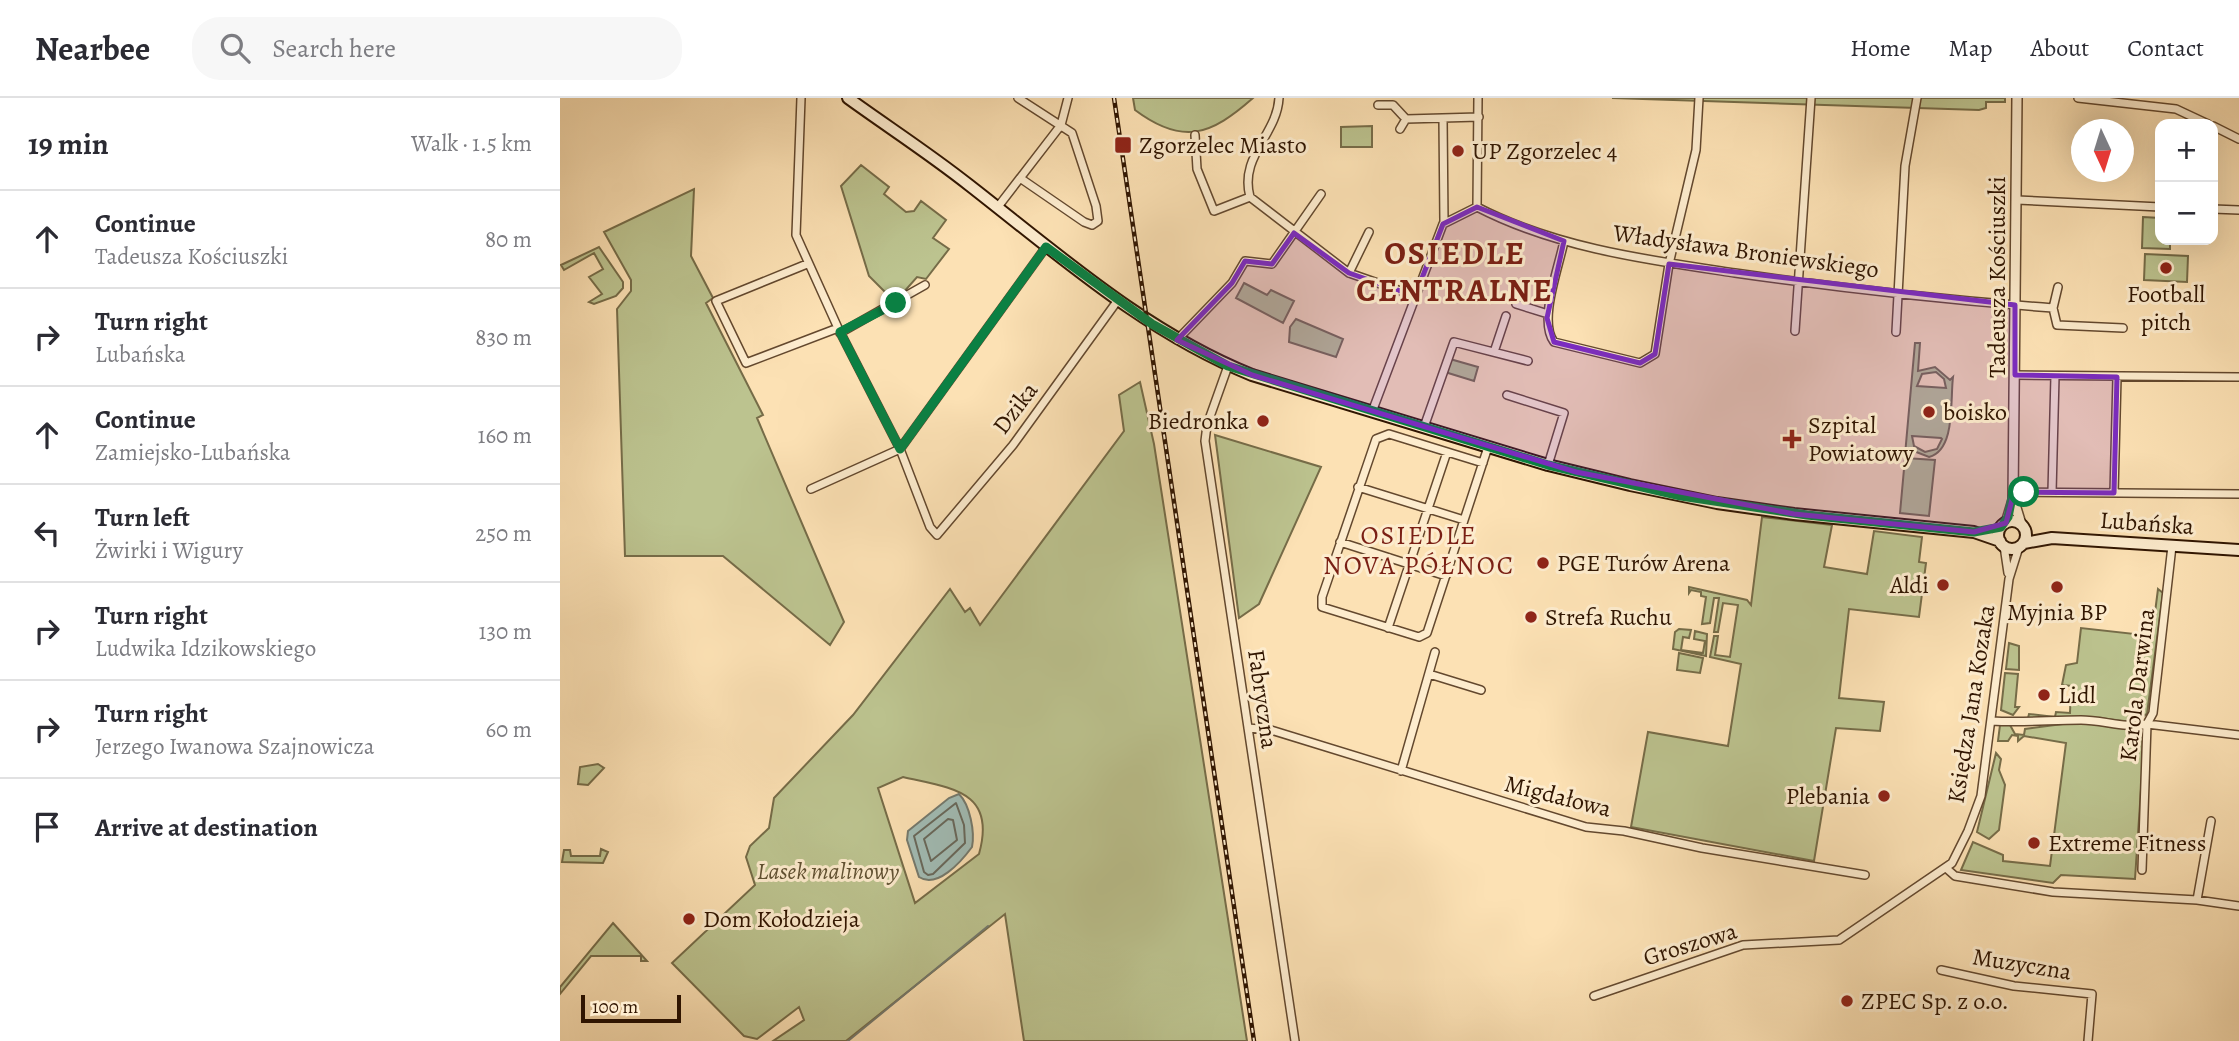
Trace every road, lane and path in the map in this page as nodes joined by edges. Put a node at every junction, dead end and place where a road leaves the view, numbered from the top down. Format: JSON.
{"nodes":[{"id":1,"x":801,"y":98,"type":"edge"},
{"id":2,"x":848,"y":98,"type":"edge"},
{"id":3,"x":1018,"y":98,"type":"edge"},
{"id":4,"x":1068,"y":98,"type":"edge"},
{"id":5,"x":1279,"y":98,"type":"edge"},
{"id":6,"x":1478,"y":98,"type":"edge"},
{"id":7,"x":1699,"y":98,"type":"edge"},
{"id":8,"x":1811,"y":98,"type":"edge"},
{"id":9,"x":1917,"y":98,"type":"edge"},
{"id":10,"x":2017,"y":98,"type":"edge"},
{"id":11,"x":2078,"y":98,"type":"edge"},
{"id":12,"x":1378,"y":105,"type":"dead end"},
{"id":13,"x":1479,"y":117,"type":"junction"},
{"id":14,"x":1406,"y":119,"type":"junction"},
{"id":15,"x":1443,"y":119,"type":"junction"},
{"id":16,"x":2197,"y":119,"type":"edge"},
{"id":17,"x":1061,"y":125,"type":"junction"},
{"id":18,"x":1400,"y":129,"type":"dead end"},
{"id":19,"x":2218,"y":129,"type":"edge"},
{"id":20,"x":1195,"y":135,"type":"dead end"},
{"id":21,"x":2239,"y":139,"type":"edge"},
{"id":22,"x":1020,"y":178,"type":"junction"},
{"id":23,"x":1321,"y":194,"type":"dead end"},
{"id":24,"x":1250,"y":197,"type":"junction"},
{"id":25,"x":2017,"y":200,"type":"junction"},
{"id":26,"x":1477,"y":207,"type":"junction"},
{"id":27,"x":2155,"y":207,"type":"edge"},
{"id":28,"x":997,"y":208,"type":"junction"},
{"id":29,"x":2218,"y":209,"type":"edge"},
{"id":30,"x":2239,"y":210,"type":"edge"},
{"id":31,"x":1444,"y":222,"type":"junction"},
{"id":32,"x":1369,"y":232,"type":"dead end"},
{"id":33,"x":1294,"y":233,"type":"junction"},
{"id":34,"x":1564,"y":241,"type":"junction"},
{"id":35,"x":1046,"y":247,"type":"junction"},
{"id":36,"x":807,"y":264,"type":"junction"},
{"id":37,"x":1669,"y":264,"type":"junction"},
{"id":38,"x":1349,"y":273,"type":"junction"},
{"id":39,"x":1798,"y":282,"type":"junction"},
{"id":40,"x":925,"y":285,"type":"dead end"},
{"id":41,"x":2058,"y":287,"type":"dead end"},
{"id":42,"x":1899,"y":292,"type":"junction"},
{"id":43,"x":1415,"y":296,"type":"junction"},
{"id":44,"x":1118,"y":300,"type":"junction"},
{"id":45,"x":1516,"y":304,"type":"dead end"},
{"id":46,"x":2015,"y":305,"type":"junction"},
{"id":47,"x":2053,"y":308,"type":"junction"},
{"id":48,"x":1548,"y":314,"type":"junction"},
{"id":49,"x":1506,"y":316,"type":"dead end"},
{"id":50,"x":2123,"y":328,"type":"dead end"},
{"id":51,"x":839,"y":330,"type":"junction"},
{"id":52,"x":1795,"y":331,"type":"dead end"},
{"id":53,"x":1895,"y":332,"type":"dead end"},
{"id":54,"x":1177,"y":340,"type":"junction"},
{"id":55,"x":1494,"y":352,"type":"junction"},
{"id":56,"x":1528,"y":361,"type":"dead end"},
{"id":57,"x":1228,"y":366,"type":"junction"},
{"id":58,"x":2015,"y":375,"type":"junction"},
{"id":59,"x":2055,"y":376,"type":"junction"},
{"id":60,"x":2117,"y":377,"type":"junction"},
{"id":61,"x":2239,"y":377,"type":"edge"},
{"id":62,"x":1507,"y":395,"type":"dead end"},
{"id":63,"x":1372,"y":412,"type":"junction"},
{"id":64,"x":1424,"y":427,"type":"junction"},
{"id":65,"x":1488,"y":447,"type":"junction"},
{"id":66,"x":900,"y":449,"type":"junction"},
{"id":67,"x":1447,"y":452,"type":"junction"},
{"id":68,"x":1483,"y":464,"type":"junction"},
{"id":69,"x":1548,"y":465,"type":"junction"},
{"id":70,"x":1359,"y":487,"type":"junction"},
{"id":71,"x":811,"y":489,"type":"dead end"},
{"id":72,"x":2052,"y":492,"type":"junction"},
{"id":73,"x":2114,"y":493,"type":"junction"},
{"id":74,"x":2239,"y":494,"type":"edge"},
{"id":75,"x":2013,"y":495,"type":"junction"},
{"id":76,"x":1428,"y":509,"type":"junction"},
{"id":77,"x":1464,"y":520,"type":"junction"},
{"id":78,"x":2003,"y":525,"type":"junction"},
{"id":79,"x":2023,"y":527,"type":"junction"},
{"id":80,"x":1974,"y":532,"type":"junction"},
{"id":81,"x":2052,"y":538,"type":"junction"},
{"id":82,"x":1340,"y":542,"type":"junction"},
{"id":83,"x":2002,"y":543,"type":"junction"},
{"id":84,"x":2021,"y":545,"type":"junction"},
{"id":85,"x":2172,"y":546,"type":"junction"},
{"id":86,"x":2239,"y":550,"type":"edge"},
{"id":87,"x":1410,"y":565,"type":"junction"},
{"id":88,"x":1446,"y":576,"type":"junction"},
{"id":89,"x":2009,"y":579,"type":"junction"},
{"id":90,"x":1388,"y":628,"type":"junction"},
{"id":91,"x":1435,"y":652,"type":"dead end"},
{"id":92,"x":1429,"y":674,"type":"junction"},
{"id":93,"x":1481,"y":690,"type":"dead end"},
{"id":94,"x":1992,"y":721,"type":"junction"},
{"id":95,"x":2147,"y":724,"type":"junction"},
{"id":96,"x":1248,"y":728,"type":"junction"},
{"id":97,"x":2239,"y":735,"type":"edge"},
{"id":98,"x":1401,"y":771,"type":"junction"},
{"id":99,"x":2211,"y":821,"type":"dead end"},
{"id":100,"x":1946,"y":868,"type":"junction"},
{"id":101,"x":2142,"y":870,"type":"dead end"},
{"id":102,"x":1865,"y":875,"type":"dead end"},
{"id":103,"x":2197,"y":900,"type":"junction"},
{"id":104,"x":2239,"y":906,"type":"edge"},
{"id":105,"x":1941,"y":970,"type":"dead end"},
{"id":106,"x":1594,"y":996,"type":"dead end"},
{"id":107,"x":1295,"y":1041,"type":"edge"},
{"id":108,"x":2088,"y":1041,"type":"edge"}],
"edges":[{"from":1,"to":36,"type":"street"},
{"from":2,"to":28,"type":"main road"},
{"from":3,"to":17,"type":"street"},
{"from":4,"to":17,"type":"street"},
{"from":5,"to":24,"type":"street"},
{"from":6,"to":13,"type":"street"},
{"from":7,"to":37,"type":"street"},
{"from":8,"to":39,"type":"street"},
{"from":9,"to":42,"type":"street"},
{"from":10,"to":25,"type":"street","name":"Tadeusza Kościuszki"},
{"from":11,"to":16,"type":"street"},
{"from":12,"to":14,"type":"street"},
{"from":13,"to":15,"type":"street"},
{"from":13,"to":26,"type":"street"},
{"from":14,"to":15,"type":"street"},
{"from":14,"to":18,"type":"street"},
{"from":15,"to":31,"type":"street"},
{"from":17,"to":22,"type":"street"},
{"from":17,"to":22,"type":"street"},
{"from":19,"to":21,"type":"street"},
{"from":20,"to":24,"type":"street"},
{"from":22,"to":28,"type":"street"},
{"from":23,"to":33,"type":"street"},
{"from":24,"to":33,"type":"street"},
{"from":25,"to":27,"type":"street"},
{"from":25,"to":46,"type":"street","name":"Tadeusza Kościuszki"},
{"from":26,"to":31,"type":"street"},
{"from":26,"to":34,"type":"street","name":"Władysława Broniewskiego"},
{"from":28,"to":35,"type":"main road"},
{"from":29,"to":30,"type":"street"},
{"from":31,"to":43,"type":"street"},
{"from":32,"to":38,"type":"street"},
{"from":33,"to":38,"type":"street"},
{"from":33,"to":54,"type":"street"},
{"from":34,"to":37,"type":"street","name":"Władysława Broniewskiego"},
{"from":34,"to":48,"type":"street"},
{"from":35,"to":44,"type":"main road"},
{"from":35,"to":66,"type":"street"},
{"from":36,"to":51,"type":"street"},
{"from":36,"to":51,"type":"street"},
{"from":37,"to":39,"type":"street","name":"Władysława Broniewskiego"},
{"from":37,"to":48,"type":"street"},
{"from":38,"to":43,"type":"street"},
{"from":39,"to":42,"type":"street","name":"Władysława Broniewskiego"},
{"from":39,"to":52,"type":"street"},
{"from":40,"to":51,"type":"street"},
{"from":41,"to":47,"type":"street"},
{"from":42,"to":46,"type":"street","name":"Władysława Broniewskiego"},
{"from":42,"to":53,"type":"street"},
{"from":43,"to":63,"type":"street"},
{"from":44,"to":54,"type":"main road"},
{"from":44,"to":66,"type":"street","name":"Dzika"},
{"from":45,"to":48,"type":"street"},
{"from":46,"to":47,"type":"street","name":"Władysława Broniewskiego"},
{"from":46,"to":58,"type":"street","name":"Tadeusza Kościuszki"},
{"from":47,"to":50,"type":"street"},
{"from":49,"to":55,"type":"street"},
{"from":51,"to":66,"type":"street"},
{"from":54,"to":57,"type":"main road"},
{"from":55,"to":56,"type":"street"},
{"from":55,"to":64,"type":"street"},
{"from":57,"to":63,"type":"main road"},
{"from":57,"to":96,"type":"street","name":"Fabryczna"},
{"from":58,"to":59,"type":"street"},
{"from":58,"to":75,"type":"street","name":"Tadeusza Kościuszki"},
{"from":59,"to":60,"type":"street"},
{"from":59,"to":72,"type":"street"},
{"from":60,"to":61,"type":"street"},
{"from":60,"to":73,"type":"street"},
{"from":62,"to":69,"type":"street"},
{"from":63,"to":64,"type":"main road"},
{"from":64,"to":65,"type":"main road"},
{"from":65,"to":68,"type":"street"},
{"from":65,"to":69,"type":"main road"},
{"from":66,"to":71,"type":"street"},
{"from":67,"to":68,"type":"street"},
{"from":67,"to":70,"type":"street"},
{"from":67,"to":76,"type":"street"},
{"from":68,"to":77,"type":"street"},
{"from":69,"to":80,"type":"main road"},
{"from":70,"to":76,"type":"street"},
{"from":70,"to":82,"type":"street"},
{"from":72,"to":73,"type":"street"},
{"from":72,"to":75,"type":"street"},
{"from":73,"to":74,"type":"street"},
{"from":75,"to":78,"type":"street","name":"Tadeusza Kościuszki"},
{"from":75,"to":79,"type":"street","name":"Tadeusza Kościuszki"},
{"from":76,"to":77,"type":"street"},
{"from":76,"to":87,"type":"street"},
{"from":77,"to":88,"type":"street"},
{"from":78,"to":79,"type":"main road","name":"Lubańska"},
{"from":78,"to":80,"type":"main road"},
{"from":78,"to":83,"type":"main road"},
{"from":79,"to":81,"type":"main road","name":"Lubańska"},
{"from":79,"to":84,"type":"main road"},
{"from":80,"to":83,"type":"main road"},
{"from":81,"to":84,"type":"main road","name":"Lubańska"},
{"from":81,"to":85,"type":"main road","name":"Lubańska"},
{"from":82,"to":87,"type":"street"},
{"from":82,"to":90,"type":"street"},
{"from":83,"to":84,"type":"main road","name":"Lubańska"},
{"from":83,"to":89,"type":"street","name":"Księdza Jana Kozaka"},
{"from":84,"to":89,"type":"street","name":"Księdza Jana Kozaka"},
{"from":85,"to":86,"type":"main road","name":"Lubańska"},
{"from":85,"to":95,"type":"street","name":"Karola Darwina"},
{"from":87,"to":88,"type":"street"},
{"from":87,"to":90,"type":"street"},
{"from":88,"to":90,"type":"street"},
{"from":89,"to":94,"type":"street","name":"Księdza Jana Kozaka"},
{"from":91,"to":92,"type":"street"},
{"from":92,"to":93,"type":"street"},
{"from":92,"to":98,"type":"street"},
{"from":94,"to":95,"type":"street"},
{"from":94,"to":100,"type":"street","name":"Księdza Jana Kozaka"},
{"from":95,"to":97,"type":"street"},
{"from":95,"to":101,"type":"street","name":"Karola Darwina"},
{"from":96,"to":98,"type":"street","name":"Migdałowa"},
{"from":96,"to":107,"type":"street","name":"Fabryczna"},
{"from":98,"to":102,"type":"street","name":"Migdałowa"},
{"from":99,"to":103,"type":"street"},
{"from":100,"to":103,"type":"street"},
{"from":100,"to":106,"type":"street","name":"Groszowa"},
{"from":103,"to":104,"type":"street"},
{"from":105,"to":108,"type":"street","name":"Muzyczna"}]}
